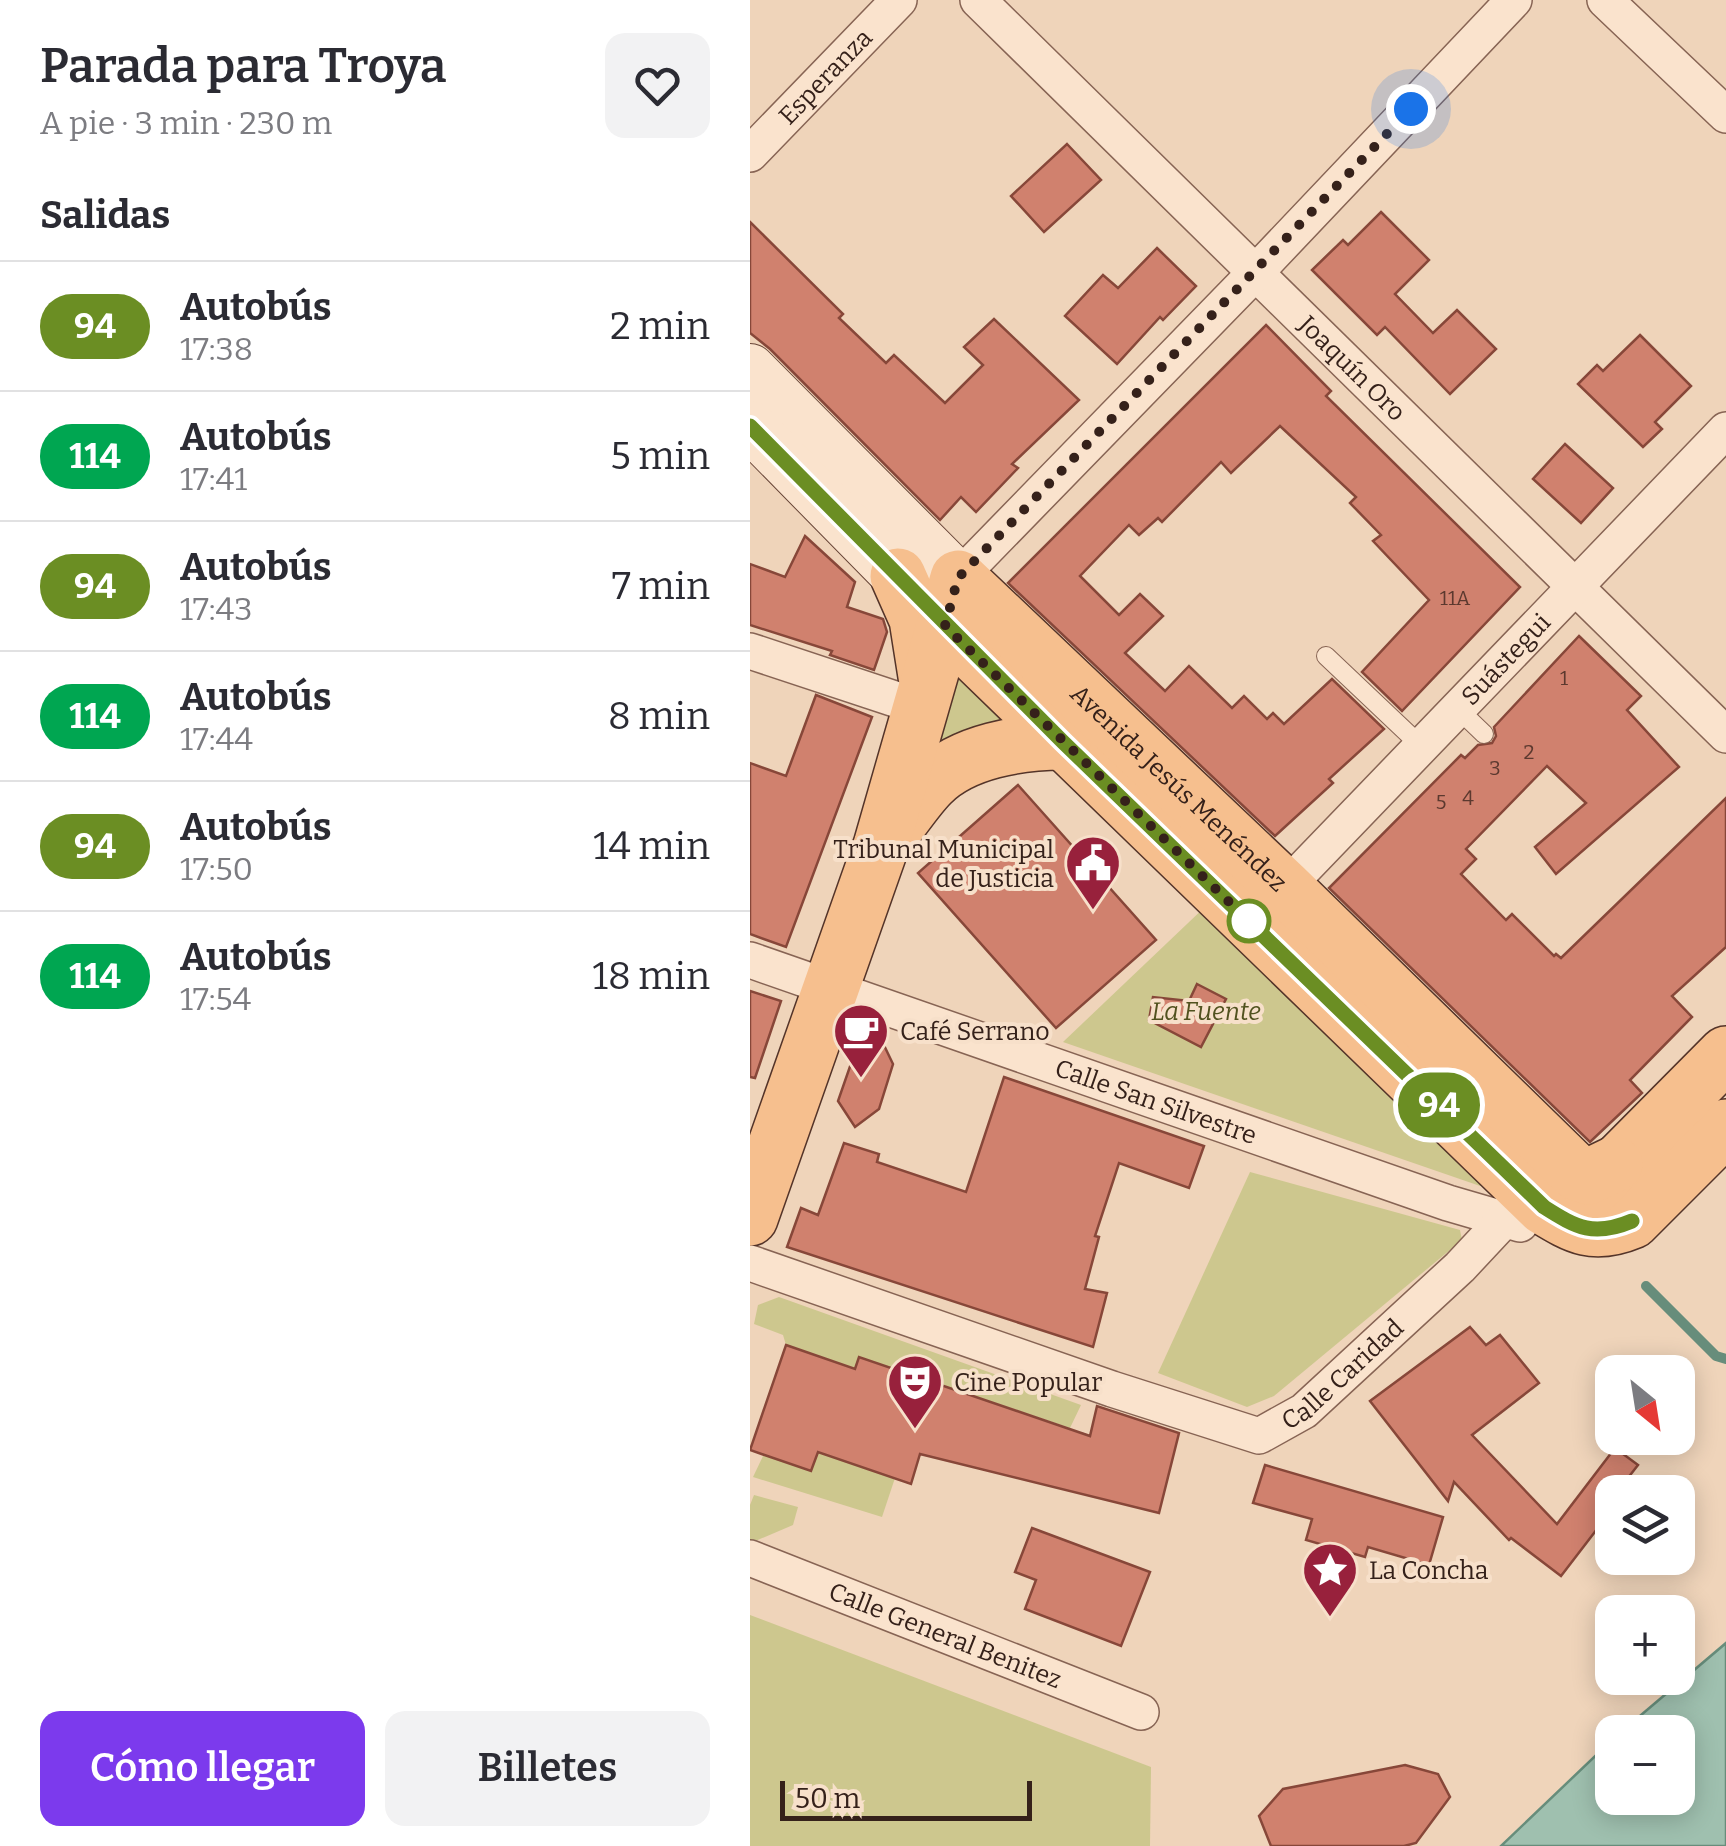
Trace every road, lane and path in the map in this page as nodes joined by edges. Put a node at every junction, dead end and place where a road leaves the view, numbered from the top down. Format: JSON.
{"nodes":[{"id":1,"x":900,"y":0,"type":"edge"},
{"id":2,"x":978,"y":0,"type":"edge"},
{"id":3,"x":1514,"y":0,"type":"edge"},
{"id":4,"x":1604,"y":0,"type":"edge"},
{"id":5,"x":1726,"y":114,"type":"edge"},
{"id":6,"x":750,"y":154,"type":"edge"},
{"id":7,"x":1256,"y":272,"type":"junction"},
{"id":8,"x":750,"y":369,"type":"edge"},
{"id":9,"x":750,"y":426,"type":"edge"},
{"id":10,"x":1726,"y":430,"type":"edge"},
{"id":11,"x":898,"y":576,"type":"junction"},
{"id":12,"x":1576,"y":585,"type":"junction"},
{"id":13,"x":952,"y":602,"type":"junction"},
{"id":14,"x":750,"y":651,"type":"edge"},
{"id":15,"x":1326,"y":656,"type":"dead end"},
{"id":16,"x":924,"y":696,"type":"junction"},
{"id":17,"x":1457,"y":708,"type":"junction"},
{"id":18,"x":1484,"y":734,"type":"dead end"},
{"id":19,"x":1726,"y":734,"type":"edge"},
{"id":20,"x":1063,"y":742,"type":"junction"},
{"id":21,"x":1420,"y":745,"type":"junction"},
{"id":22,"x":881,"y":846,"type":"junction"},
{"id":23,"x":1284,"y":888,"type":"junction"},
{"id":24,"x":750,"y":960,"type":"edge"},
{"id":25,"x":831,"y":990,"type":"junction"},
{"id":26,"x":1716,"y":1082,"type":"edge"},
{"id":27,"x":1726,"y":1128,"type":"edge"},
{"id":28,"x":1615,"y":1164,"type":"junction"},
{"id":29,"x":750,"y":1218,"type":"edge"},
{"id":30,"x":1565,"y":1220,"type":"junction"},
{"id":31,"x":1503,"y":1221,"type":"junction"},
{"id":32,"x":750,"y":1263,"type":"edge"},
{"id":33,"x":750,"y":1558,"type":"edge"},
{"id":34,"x":1140,"y":1712,"type":"dead end"}],
"edges":[{"from":1,"to":6,"type":"street","name":"Esperanza"},
{"from":2,"to":7,"type":"street","name":"Joaquín Oro"},
{"from":3,"to":7,"type":"street"},
{"from":4,"to":5,"type":"street"},
{"from":7,"to":12,"type":"street","name":"Joaquín Oro"},
{"from":7,"to":13,"type":"street"},
{"from":8,"to":13,"type":"main road","name":"Avenida Jesús Menéndez"},
{"from":9,"to":11,"type":"main road","name":"Avenida Jesús Menéndez"},
{"from":10,"to":12,"type":"street","name":"Suástegui"},
{"from":11,"to":13,"type":"main road","name":"Avenida Jesús Menéndez"},
{"from":11,"to":16,"type":"main road"},
{"from":12,"to":17,"type":"street","name":"Suástegui"},
{"from":12,"to":19,"type":"street","name":"Joaquín Oro"},
{"from":13,"to":16,"type":"main road"},
{"from":13,"to":20,"type":"main road","name":"Avenida Jesús Menéndez"},
{"from":13,"to":23,"type":"main road","name":"Avenida Jesús Menéndez"},
{"from":14,"to":16,"type":"street"},
{"from":15,"to":21,"type":"lane"},
{"from":16,"to":22,"type":"main road"},
{"from":17,"to":18,"type":"lane"},
{"from":17,"to":21,"type":"street","name":"Suástegui"},
{"from":20,"to":22,"type":"main road"},
{"from":20,"to":30,"type":"main road","name":"Avenida Jesús Menéndez"},
{"from":21,"to":23,"type":"street","name":"Suástegui"},
{"from":22,"to":25,"type":"main road"},
{"from":23,"to":28,"type":"main road","name":"Avenida Jesús Menéndez"},
{"from":24,"to":25,"type":"street","name":"Calle San Silvestre"},
{"from":25,"to":29,"type":"main road"},
{"from":25,"to":31,"type":"street","name":"Calle San Silvestre"},
{"from":26,"to":28,"type":"main road"},
{"from":27,"to":30,"type":"main road","name":"Avenida Jesús Menéndez"},
{"from":28,"to":30,"type":"main road"},
{"from":30,"to":31,"type":"street","name":"Calle San Silvestre"},
{"from":31,"to":32,"type":"street","name":"Calle Caridad"},
{"from":33,"to":34,"type":"street","name":"Calle General Benitez"}]}
